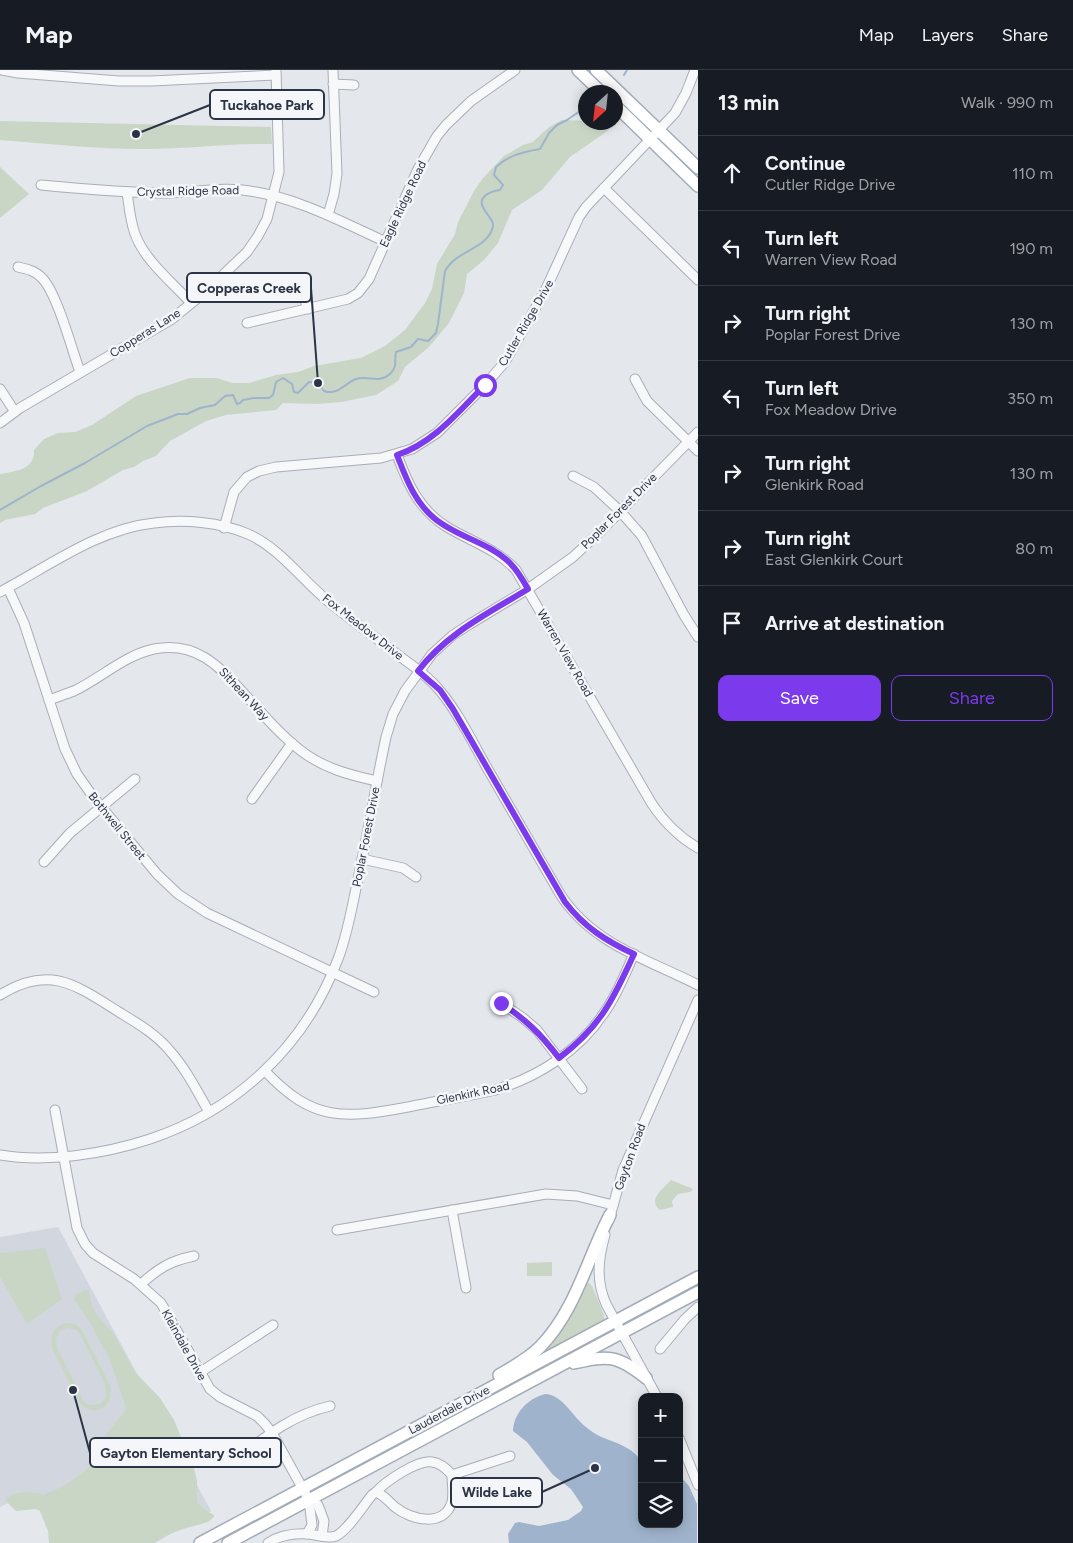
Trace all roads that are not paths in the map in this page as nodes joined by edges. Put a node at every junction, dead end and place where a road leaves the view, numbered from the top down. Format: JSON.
{"nodes":[{"id":1,"x":2,"y":70,"type":"edge"},
{"id":2,"x":333,"y":70,"type":"edge"},
{"id":3,"x":515,"y":70,"type":"edge"},
{"id":4,"x":578,"y":70,"type":"edge"},
{"id":5,"x":596,"y":70,"type":"edge"},
{"id":6,"x":695,"y":70,"type":"edge"},
{"id":7,"x":500,"y":71,"type":"edge"},
{"id":8,"x":276,"y":73,"type":"edge"},
{"id":9,"x":333,"y":84,"type":"junction"},
{"id":10,"x":494,"y":84,"type":"junction"},
{"id":11,"x":354,"y":85,"type":"dead end"},
{"id":12,"x":594,"y":85,"type":"edge"},
{"id":13,"x":623,"y":113,"type":"edge"},
{"id":14,"x":659,"y":130,"type":"junction"},
{"id":15,"x":650,"y":140,"type":"junction"},
{"id":16,"x":698,"y":168,"type":"edge"},
{"id":17,"x":41,"y":185,"type":"dead end"},
{"id":18,"x":698,"y":186,"type":"edge"},
{"id":19,"x":604,"y":188,"type":"junction"},
{"id":20,"x":128,"y":192,"type":"junction"},
{"id":21,"x":274,"y":196,"type":"junction"},
{"id":22,"x":328,"y":215,"type":"junction"},
{"id":23,"x":386,"y":242,"type":"junction"},
{"id":24,"x":18,"y":267,"type":"dead end"},
{"id":25,"x":698,"y":280,"type":"edge"},
{"id":26,"x":302,"y":291,"type":"dead end"},
{"id":27,"x":191,"y":303,"type":"junction"},
{"id":28,"x":308,"y":309,"type":"junction"},
{"id":29,"x":247,"y":323,"type":"dead end"},
{"id":30,"x":80,"y":372,"type":"junction"},
{"id":31,"x":635,"y":379,"type":"dead end"},
{"id":32,"x":0,"y":389,"type":"edge"},
{"id":33,"x":14,"y":412,"type":"junction"},
{"id":34,"x":0,"y":423,"type":"edge"},
{"id":35,"x":698,"y":432,"type":"edge"},
{"id":36,"x":688,"y":442,"type":"junction"},
{"id":37,"x":698,"y":451,"type":"edge"},
{"id":38,"x":397,"y":455,"type":"junction"},
{"id":39,"x":573,"y":476,"type":"dead end"},
{"id":40,"x":620,"y":511,"type":"junction"},
{"id":41,"x":224,"y":528,"type":"junction"},
{"id":42,"x":528,"y":589,"type":"junction"},
{"id":43,"x":4,"y":590,"type":"edge"},
{"id":44,"x":698,"y":636,"type":"edge"},
{"id":45,"x":418,"y":671,"type":"junction"},
{"id":46,"x":49,"y":700,"type":"junction"},
{"id":47,"x":292,"y":743,"type":"junction"},
{"id":48,"x":135,"y":779,"type":"dead end"},
{"id":49,"x":377,"y":781,"type":"junction"},
{"id":50,"x":252,"y":799,"type":"dead end"},
{"id":51,"x":101,"y":807,"type":"junction"},
{"id":52,"x":698,"y":837,"type":"edge"},
{"id":53,"x":696,"y":847,"type":"edge"},
{"id":54,"x":362,"y":859,"type":"junction"},
{"id":55,"x":44,"y":862,"type":"dead end"},
{"id":56,"x":416,"y":877,"type":"dead end"},
{"id":57,"x":634,"y":954,"type":"junction"},
{"id":58,"x":333,"y":972,"type":"junction"},
{"id":59,"x":698,"y":985,"type":"edge"},
{"id":60,"x":374,"y":992,"type":"dead end"},
{"id":61,"x":0,"y":995,"type":"edge"},
{"id":62,"x":698,"y":1000,"type":"edge"},
{"id":63,"x":501,"y":1003,"type":"dead end"},
{"id":64,"x":559,"y":1058,"type":"junction"},
{"id":65,"x":265,"y":1070,"type":"junction"},
{"id":66,"x":582,"y":1089,"type":"dead end"},
{"id":67,"x":55,"y":1110,"type":"dead end"},
{"id":68,"x":209,"y":1112,"type":"junction"},
{"id":69,"x":0,"y":1155,"type":"edge"},
{"id":70,"x":64,"y":1156,"type":"junction"},
{"id":71,"x":452,"y":1210,"type":"junction"},
{"id":72,"x":612,"y":1210,"type":"junction"},
{"id":73,"x":337,"y":1230,"type":"dead end"},
{"id":74,"x":194,"y":1256,"type":"dead end"},
{"id":75,"x":698,"y":1278,"type":"edge"},
{"id":76,"x":141,"y":1284,"type":"junction"},
{"id":77,"x":466,"y":1288,"type":"dead end"},
{"id":78,"x":698,"y":1292,"type":"edge"},
{"id":79,"x":698,"y":1307,"type":"edge"},
{"id":80,"x":615,"y":1321,"type":"junction"},
{"id":81,"x":273,"y":1324,"type":"dead end"},
{"id":82,"x":621,"y":1333,"type":"junction"},
{"id":83,"x":660,"y":1349,"type":"dead end"},
{"id":84,"x":558,"y":1366,"type":"junction"},
{"id":85,"x":199,"y":1373,"type":"junction"},
{"id":86,"x":646,"y":1378,"type":"junction"},
{"id":87,"x":655,"y":1393,"type":"edge"},
{"id":88,"x":330,"y":1406,"type":"dead end"},
{"id":89,"x":449,"y":1410,"type":"junction"},
{"id":90,"x":272,"y":1433,"type":"junction"},
{"id":91,"x":683,"y":1448,"type":"edge"},
{"id":92,"x":241,"y":1456,"type":"dead end"},
{"id":93,"x":510,"y":1456,"type":"dead end"},
{"id":94,"x":452,"y":1475,"type":"junction"},
{"id":95,"x":698,"y":1485,"type":"edge"},
{"id":96,"x":303,"y":1489,"type":"junction"},
{"id":97,"x":376,"y":1492,"type":"junction"},
{"id":98,"x":309,"y":1500,"type":"junction"},
{"id":99,"x":307,"y":1534,"type":"junction"},
{"id":100,"x":322,"y":1536,"type":"junction"},
{"id":101,"x":200,"y":1543,"type":"edge"},
{"id":102,"x":228,"y":1543,"type":"edge"},
{"id":103,"x":268,"y":1543,"type":"edge"}],
"edges":[{"from":1,"to":8,"type":"street"},
{"from":2,"to":9,"type":"street"},
{"from":3,"to":10,"type":"street","name":"Eagle Ridge Road"},
{"from":4,"to":12,"type":"main road"},
{"from":5,"to":14,"type":"main road"},
{"from":6,"to":14,"type":"street","name":"Cutler Ridge Drive"},
{"from":7,"to":10,"type":"street","name":"Eagle Ridge Road"},
{"from":8,"to":21,"type":"street","name":"Copperas Lane"},
{"from":9,"to":11,"type":"street"},
{"from":9,"to":22,"type":"street"},
{"from":10,"to":23,"type":"street","name":"Eagle Ridge Road"},
{"from":13,"to":15,"type":"main road"},
{"from":14,"to":15,"type":"street","name":"Cutler Ridge Drive"},
{"from":14,"to":16,"type":"main road"},
{"from":15,"to":18,"type":"main road"},
{"from":15,"to":19,"type":"street","name":"Cutler Ridge Drive"},
{"from":17,"to":20,"type":"street","name":"Crystal Ridge Road"},
{"from":19,"to":25,"type":"street"},
{"from":19,"to":38,"type":"street","name":"Cutler Ridge Drive"},
{"from":20,"to":21,"type":"street","name":"Crystal Ridge Road"},
{"from":20,"to":27,"type":"street"},
{"from":21,"to":22,"type":"street","name":"Crystal Ridge Road"},
{"from":21,"to":27,"type":"street","name":"Copperas Lane"},
{"from":22,"to":23,"type":"street","name":"Crystal Ridge Road"},
{"from":23,"to":28,"type":"street","name":"Eagle Ridge Road"},
{"from":24,"to":30,"type":"street"},
{"from":26,"to":28,"type":"street"},
{"from":27,"to":30,"type":"street","name":"Copperas Lane"},
{"from":28,"to":29,"type":"street","name":"Eagle Ridge Road"},
{"from":30,"to":33,"type":"street","name":"Copperas Lane"},
{"from":31,"to":36,"type":"street"},
{"from":32,"to":33,"type":"street"},
{"from":33,"to":34,"type":"street","name":"Copperas Lane"},
{"from":35,"to":36,"type":"street","name":"Poplar Forest Drive"},
{"from":36,"to":37,"type":"street"},
{"from":36,"to":40,"type":"street","name":"Poplar Forest Drive"},
{"from":38,"to":41,"type":"street","name":"Cutler Ridge Drive"},
{"from":38,"to":42,"type":"street","name":"Warren View Road"},
{"from":39,"to":40,"type":"street"},
{"from":40,"to":42,"type":"street","name":"Poplar Forest Drive"},
{"from":40,"to":44,"type":"street"},
{"from":41,"to":43,"type":"street","name":"Fox Meadow Drive"},
{"from":41,"to":45,"type":"street","name":"Fox Meadow Drive"},
{"from":42,"to":45,"type":"street","name":"Poplar Forest Drive"},
{"from":42,"to":53,"type":"street","name":"Warren View Road"},
{"from":43,"to":46,"type":"street","name":"Bothwell Street"},
{"from":45,"to":49,"type":"street","name":"Poplar Forest Drive"},
{"from":45,"to":57,"type":"street","name":"Fox Meadow Drive"},
{"from":46,"to":47,"type":"street","name":"Sithean Way"},
{"from":46,"to":51,"type":"street","name":"Bothwell Street"},
{"from":47,"to":49,"type":"street","name":"Sithean Way"},
{"from":47,"to":50,"type":"street"},
{"from":48,"to":51,"type":"street"},
{"from":49,"to":54,"type":"street","name":"Poplar Forest Drive"},
{"from":51,"to":55,"type":"street"},
{"from":51,"to":58,"type":"street","name":"Bothwell Street"},
{"from":52,"to":53,"type":"street"},
{"from":54,"to":56,"type":"street"},
{"from":54,"to":58,"type":"street","name":"Poplar Forest Drive"},
{"from":57,"to":59,"type":"street","name":"Fox Meadow Drive"},
{"from":57,"to":64,"type":"street","name":"Glenkirk Road"},
{"from":58,"to":60,"type":"street","name":"Bothwell Street"},
{"from":58,"to":65,"type":"street","name":"Poplar Forest Drive"},
{"from":61,"to":68,"type":"street"},
{"from":62,"to":72,"type":"street","name":"Gayton Road"},
{"from":63,"to":64,"type":"street"},
{"from":64,"to":65,"type":"street","name":"Glenkirk Road"},
{"from":64,"to":66,"type":"street"},
{"from":65,"to":68,"type":"street","name":"Poplar Forest Drive"},
{"from":67,"to":70,"type":"street","name":"Kleindale Drive"},
{"from":68,"to":70,"type":"street","name":"Poplar Forest Drive"},
{"from":69,"to":70,"type":"street","name":"Poplar Forest Drive"},
{"from":70,"to":76,"type":"street","name":"Kleindale Drive"},
{"from":71,"to":72,"type":"street"},
{"from":71,"to":73,"type":"street"},
{"from":71,"to":77,"type":"street"},
{"from":72,"to":80,"type":"street","name":"Gayton Road"},
{"from":72,"to":89,"type":"main road"},
{"from":74,"to":76,"type":"street"},
{"from":75,"to":80,"type":"main road","name":"Lauderdale Drive"},
{"from":76,"to":85,"type":"street","name":"Kleindale Drive"},
{"from":78,"to":82,"type":"main road","name":"Lauderdale Drive"},
{"from":79,"to":83,"type":"street"},
{"from":80,"to":82,"type":"street","name":"Gayton Road"},
{"from":80,"to":89,"type":"main road","name":"Lauderdale Drive"},
{"from":81,"to":85,"type":"street"},
{"from":82,"to":84,"type":"main road","name":"Lauderdale Drive"},
{"from":82,"to":86,"type":"street","name":"Gayton Road"},
{"from":84,"to":86,"type":"main road"},
{"from":84,"to":98,"type":"main road","name":"Lauderdale Drive"},
{"from":85,"to":90,"type":"street","name":"Kleindale Drive"},
{"from":86,"to":87,"type":"street","name":"Gayton Road"},
{"from":88,"to":90,"type":"street"},
{"from":89,"to":96,"type":"main road","name":"Lauderdale Drive"},
{"from":90,"to":92,"type":"street"},
{"from":90,"to":96,"type":"street","name":"Kleindale Drive"},
{"from":91,"to":95,"type":"street"},
{"from":93,"to":94,"type":"street"},
{"from":94,"to":97,"type":"street"},
{"from":94,"to":97,"type":"street"},
{"from":96,"to":98,"type":"street","name":"Kleindale Drive"},
{"from":96,"to":101,"type":"main road","name":"Lauderdale Drive"},
{"from":97,"to":100,"type":"street"},
{"from":98,"to":99,"type":"street","name":"Kleindale Drive"},
{"from":98,"to":100,"type":"street","name":"Kleindale Drive"},
{"from":98,"to":102,"type":"main road","name":"Lauderdale Drive"},
{"from":99,"to":100,"type":"street"},
{"from":99,"to":103,"type":"street"}]}
